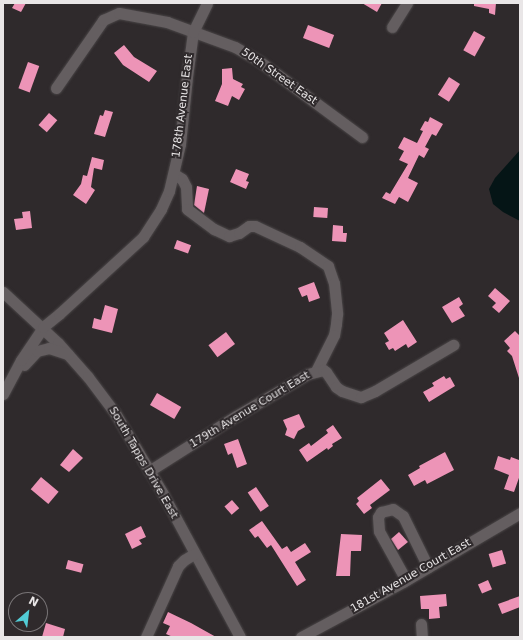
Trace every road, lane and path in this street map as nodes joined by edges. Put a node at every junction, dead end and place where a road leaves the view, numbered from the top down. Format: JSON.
{"nodes":[{"id":1,"x":207,"y":3,"type":"edge"},
{"id":2,"x":407,"y":3,"type":"edge"},
{"id":3,"x":392,"y":27,"type":"dead end"},
{"id":4,"x":193,"y":32,"type":"junction"},
{"id":5,"x":56,"y":88,"type":"dead end"},
{"id":6,"x":362,"y":137,"type":"dead end"},
{"id":7,"x":174,"y":174,"type":"junction"},
{"id":8,"x":3,"y":292,"type":"edge"},
{"id":9,"x":42,"y":327,"type":"junction"},
{"id":10,"x":453,"y":345,"type":"dead end"},
{"id":11,"x":68,"y":354,"type":"junction"},
{"id":12,"x":316,"y":371,"type":"junction"},
{"id":13,"x":10,"y":380,"type":"junction"},
{"id":14,"x":3,"y":394,"type":"edge"},
{"id":15,"x":149,"y":471,"type":"junction"},
{"id":16,"x":520,"y":513,"type":"edge"},
{"id":17,"x":194,"y":554,"type":"junction"},
{"id":18,"x":428,"y":566,"type":"junction"},
{"id":19,"x":406,"y":580,"type":"junction"},
{"id":20,"x":421,"y":624,"type":"dead end"},
{"id":21,"x":146,"y":637,"type":"edge"},
{"id":22,"x":240,"y":637,"type":"edge"},
{"id":23,"x":302,"y":637,"type":"edge"},
{"id":24,"x":422,"y":637,"type":"edge"}],
"edges":[{"from":1,"to":4,"type":"street","name":"178th Avenue East"},
{"from":2,"to":3,"type":"street"},
{"from":4,"to":5,"type":"street","name":"50th Street East"},
{"from":4,"to":6,"type":"street","name":"50th Street East"},
{"from":4,"to":7,"type":"street","name":"178th Avenue East"},
{"from":7,"to":9,"type":"street","name":"178th Avenue East"},
{"from":7,"to":12,"type":"street"},
{"from":8,"to":9,"type":"street","name":"South Tapps Drive East"},
{"from":9,"to":11,"type":"street","name":"South Tapps Drive East"},
{"from":9,"to":13,"type":"street"},
{"from":10,"to":12,"type":"street","name":"179th Avenue Court East"},
{"from":11,"to":13,"type":"street"},
{"from":11,"to":15,"type":"street","name":"South Tapps Drive East"},
{"from":12,"to":15,"type":"street","name":"179th Avenue Court East"},
{"from":13,"to":14,"type":"street"},
{"from":15,"to":17,"type":"street","name":"South Tapps Drive East"},
{"from":16,"to":18,"type":"street","name":"181st Avenue Court East"},
{"from":17,"to":21,"type":"street"},
{"from":17,"to":22,"type":"street","name":"South Tapps Drive East"},
{"from":18,"to":19,"type":"street","name":"181st Avenue Court East"},
{"from":18,"to":19,"type":"street"},
{"from":19,"to":23,"type":"street","name":"181st Avenue Court East"},
{"from":20,"to":24,"type":"street"}]}
